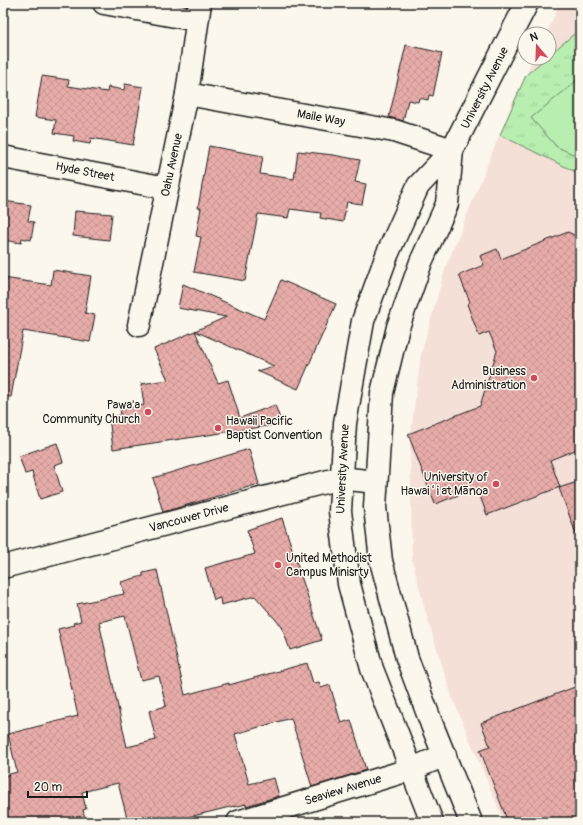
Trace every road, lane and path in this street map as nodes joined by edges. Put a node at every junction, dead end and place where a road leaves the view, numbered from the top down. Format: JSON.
{"nodes":[{"id":1,"x":104,"y":3,"type":"edge"},
{"id":2,"x":527,"y":3,"type":"edge"},
{"id":3,"x":199,"y":11,"type":"edge"},
{"id":4,"x":187,"y":94,"type":"junction"},
{"id":5,"x":452,"y":150,"type":"junction"},
{"id":6,"x":3,"y":157,"type":"edge"},
{"id":7,"x":168,"y":186,"type":"junction"},
{"id":8,"x":139,"y":325,"type":"dead end"},
{"id":9,"x":340,"y":478,"type":"junction"},
{"id":10,"x":376,"y":482,"type":"junction"},
{"id":11,"x":3,"y":567,"type":"edge"},
{"id":12,"x":445,"y":754,"type":"junction"},
{"id":13,"x":412,"y":769,"type":"junction"},
{"id":14,"x":238,"y":822,"type":"edge"},
{"id":15,"x":432,"y":822,"type":"edge"},
{"id":16,"x":472,"y":822,"type":"edge"}],
"edges":[{"from":1,"to":3,"type":"main road"},
{"from":2,"to":5,"type":"main road","name":"University Avenue"},
{"from":3,"to":4,"type":"main road","name":"Oahu Avenue"},
{"from":4,"to":5,"type":"main road","name":"Maile Way"},
{"from":4,"to":7,"type":"main road","name":"Oahu Avenue"},
{"from":5,"to":9,"type":"main road","name":"University Avenue"},
{"from":5,"to":10,"type":"main road","name":"University Avenue"},
{"from":6,"to":7,"type":"main road","name":"Hyde Street"},
{"from":7,"to":8,"type":"main road","name":"Oahu Avenue"},
{"from":9,"to":10,"type":"main road","name":"Vancouver Drive"},
{"from":9,"to":11,"type":"main road","name":"Vancouver Drive"},
{"from":9,"to":13,"type":"main road","name":"University Avenue"},
{"from":10,"to":12,"type":"main road","name":"University Avenue"},
{"from":12,"to":13,"type":"main road","name":"Seaview Avenue"},
{"from":12,"to":16,"type":"main road","name":"University Avenue"},
{"from":13,"to":14,"type":"main road","name":"Seaview Avenue"},
{"from":13,"to":15,"type":"main road","name":"University Avenue"}]}
